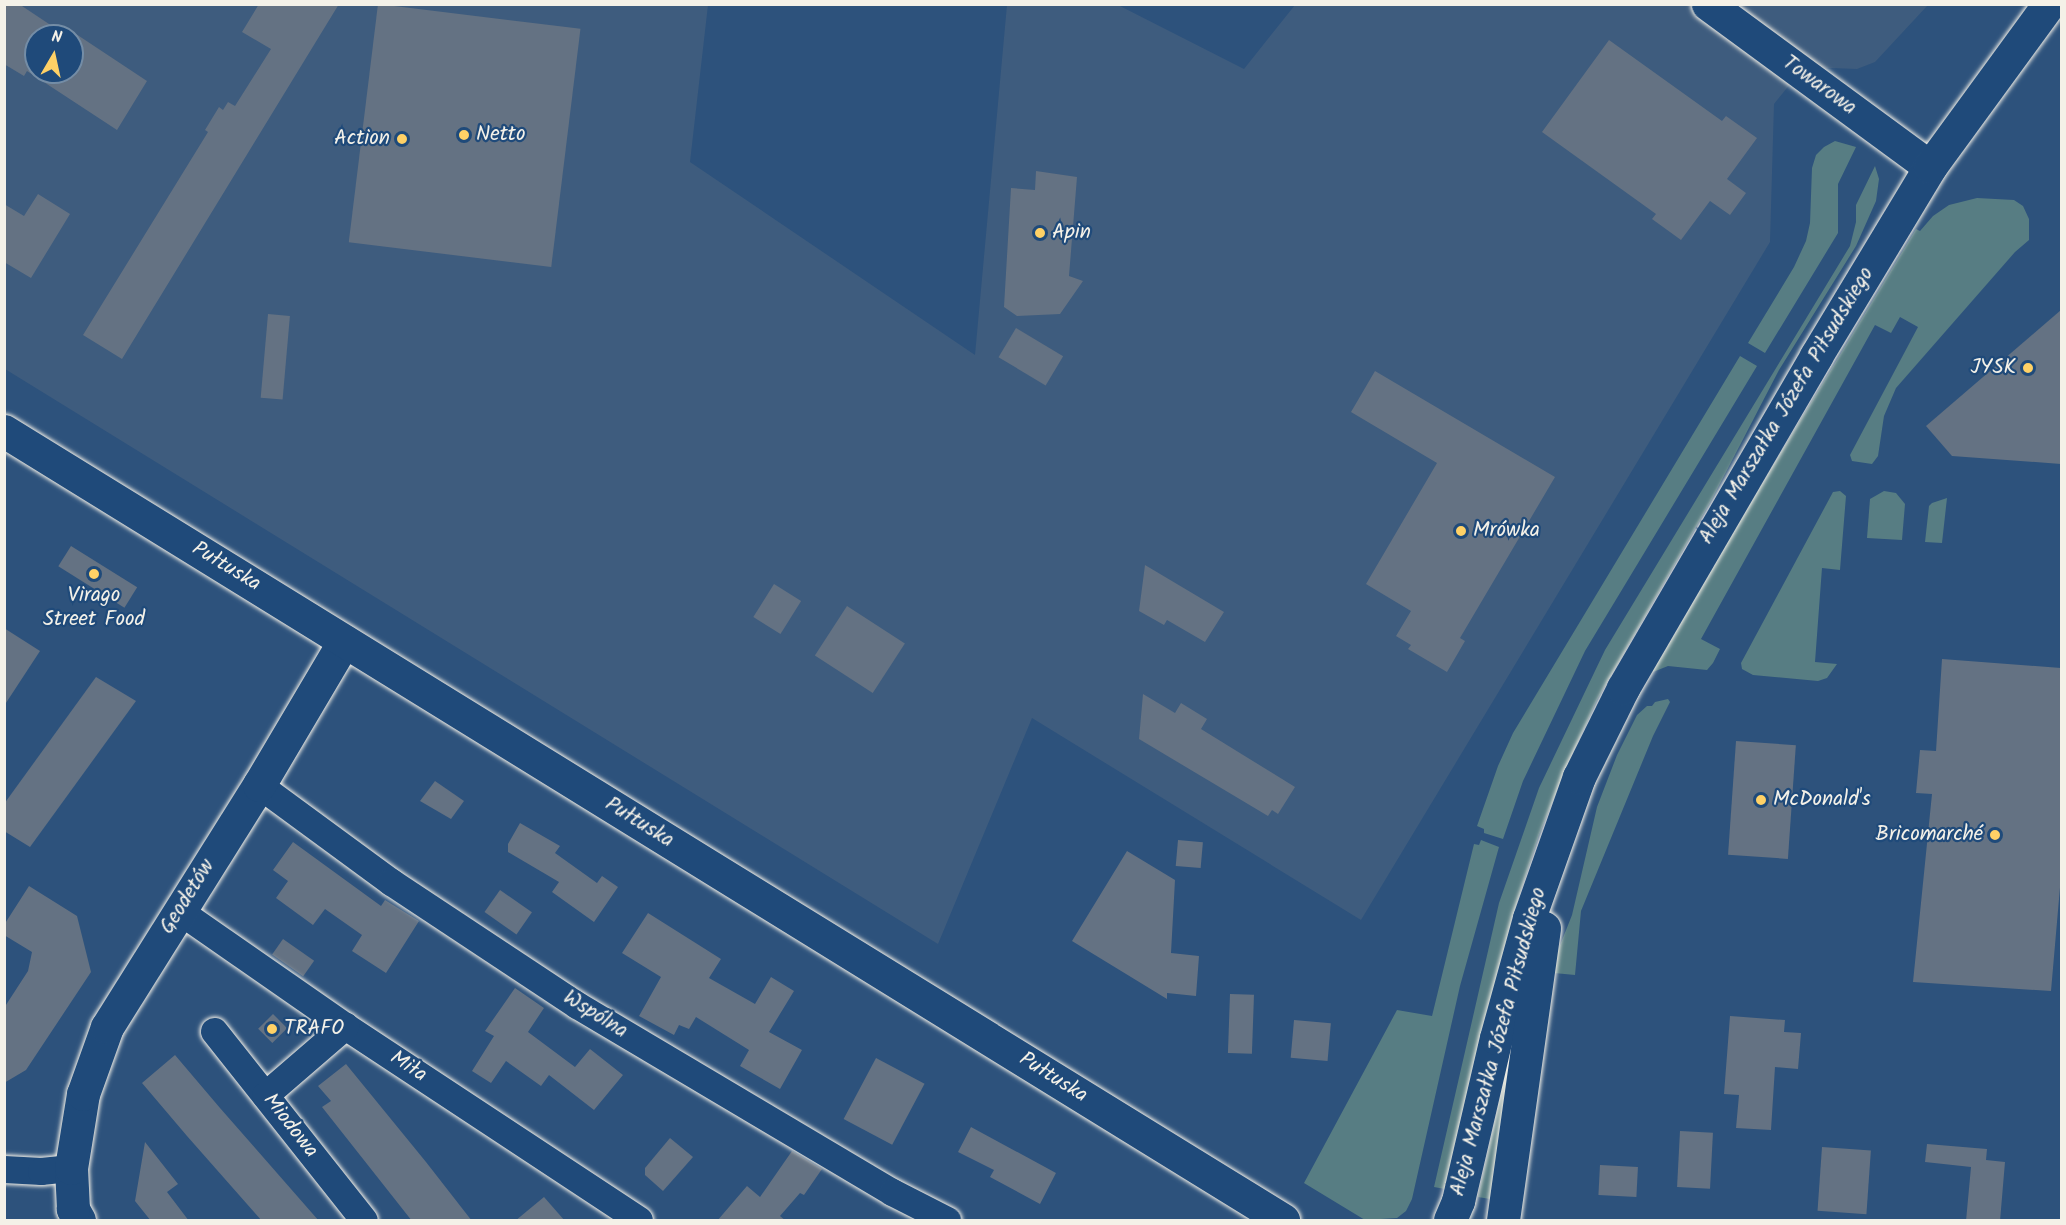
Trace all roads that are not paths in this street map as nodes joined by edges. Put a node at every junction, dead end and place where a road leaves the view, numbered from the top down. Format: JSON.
{"nodes":[{"id":1,"x":1708,"y":4,"type":"edge"},
{"id":2,"x":2049,"y":4,"type":"edge"},
{"id":3,"x":1930,"y":167,"type":"junction"},
{"id":4,"x":4,"y":431,"type":"edge"},
{"id":5,"x":344,"y":641,"type":"junction"},
{"id":6,"x":259,"y":785,"type":"junction"},
{"id":7,"x":1560,"y":829,"type":"junction"},
{"id":8,"x":178,"y":910,"type":"junction"},
{"id":9,"x":345,"y":1026,"type":"junction"},
{"id":10,"x":214,"y":1031,"type":"dead end"},
{"id":11,"x":265,"y":1095,"type":"junction"},
{"id":12,"x":71,"y":1168,"type":"junction"},
{"id":13,"x":4,"y":1169,"type":"edge"},
{"id":14,"x":1280,"y":1219,"type":"edge"},
{"id":15,"x":79,"y":1221,"type":"edge"},
{"id":16,"x":364,"y":1221,"type":"edge"},
{"id":17,"x":639,"y":1221,"type":"edge"},
{"id":18,"x":947,"y":1221,"type":"edge"},
{"id":19,"x":1450,"y":1221,"type":"edge"},
{"id":20,"x":1503,"y":1221,"type":"edge"}],
"edges":[{"from":1,"to":3,"type":"main road","name":"Towarowa"},
{"from":2,"to":3,"type":"main road","name":"Aleja Marszałka Józefa Piłsudskiego"},
{"from":3,"to":7,"type":"main road","name":"Aleja Marszałka Józefa Piłsudskiego"},
{"from":4,"to":5,"type":"main road","name":"Pułtuska"},
{"from":5,"to":6,"type":"main road","name":"Geodetów"},
{"from":5,"to":14,"type":"main road","name":"Pułtuska"},
{"from":6,"to":8,"type":"main road","name":"Geodetów"},
{"from":6,"to":18,"type":"street","name":"Wspólna"},
{"from":7,"to":19,"type":"main road","name":"Aleja Marszałka Józefa Piłsudskiego"},
{"from":7,"to":20,"type":"main road","name":"Aleja Marszałka Józefa Piłsudskiego"},
{"from":8,"to":9,"type":"street","name":"Miła"},
{"from":8,"to":12,"type":"main road","name":"Geodetów"},
{"from":9,"to":11,"type":"street"},
{"from":9,"to":17,"type":"street","name":"Miła"},
{"from":10,"to":11,"type":"street","name":"Miodowa"},
{"from":11,"to":16,"type":"street","name":"Miodowa"},
{"from":12,"to":13,"type":"street"},
{"from":12,"to":15,"type":"main road","name":"Geodetów"}]}
